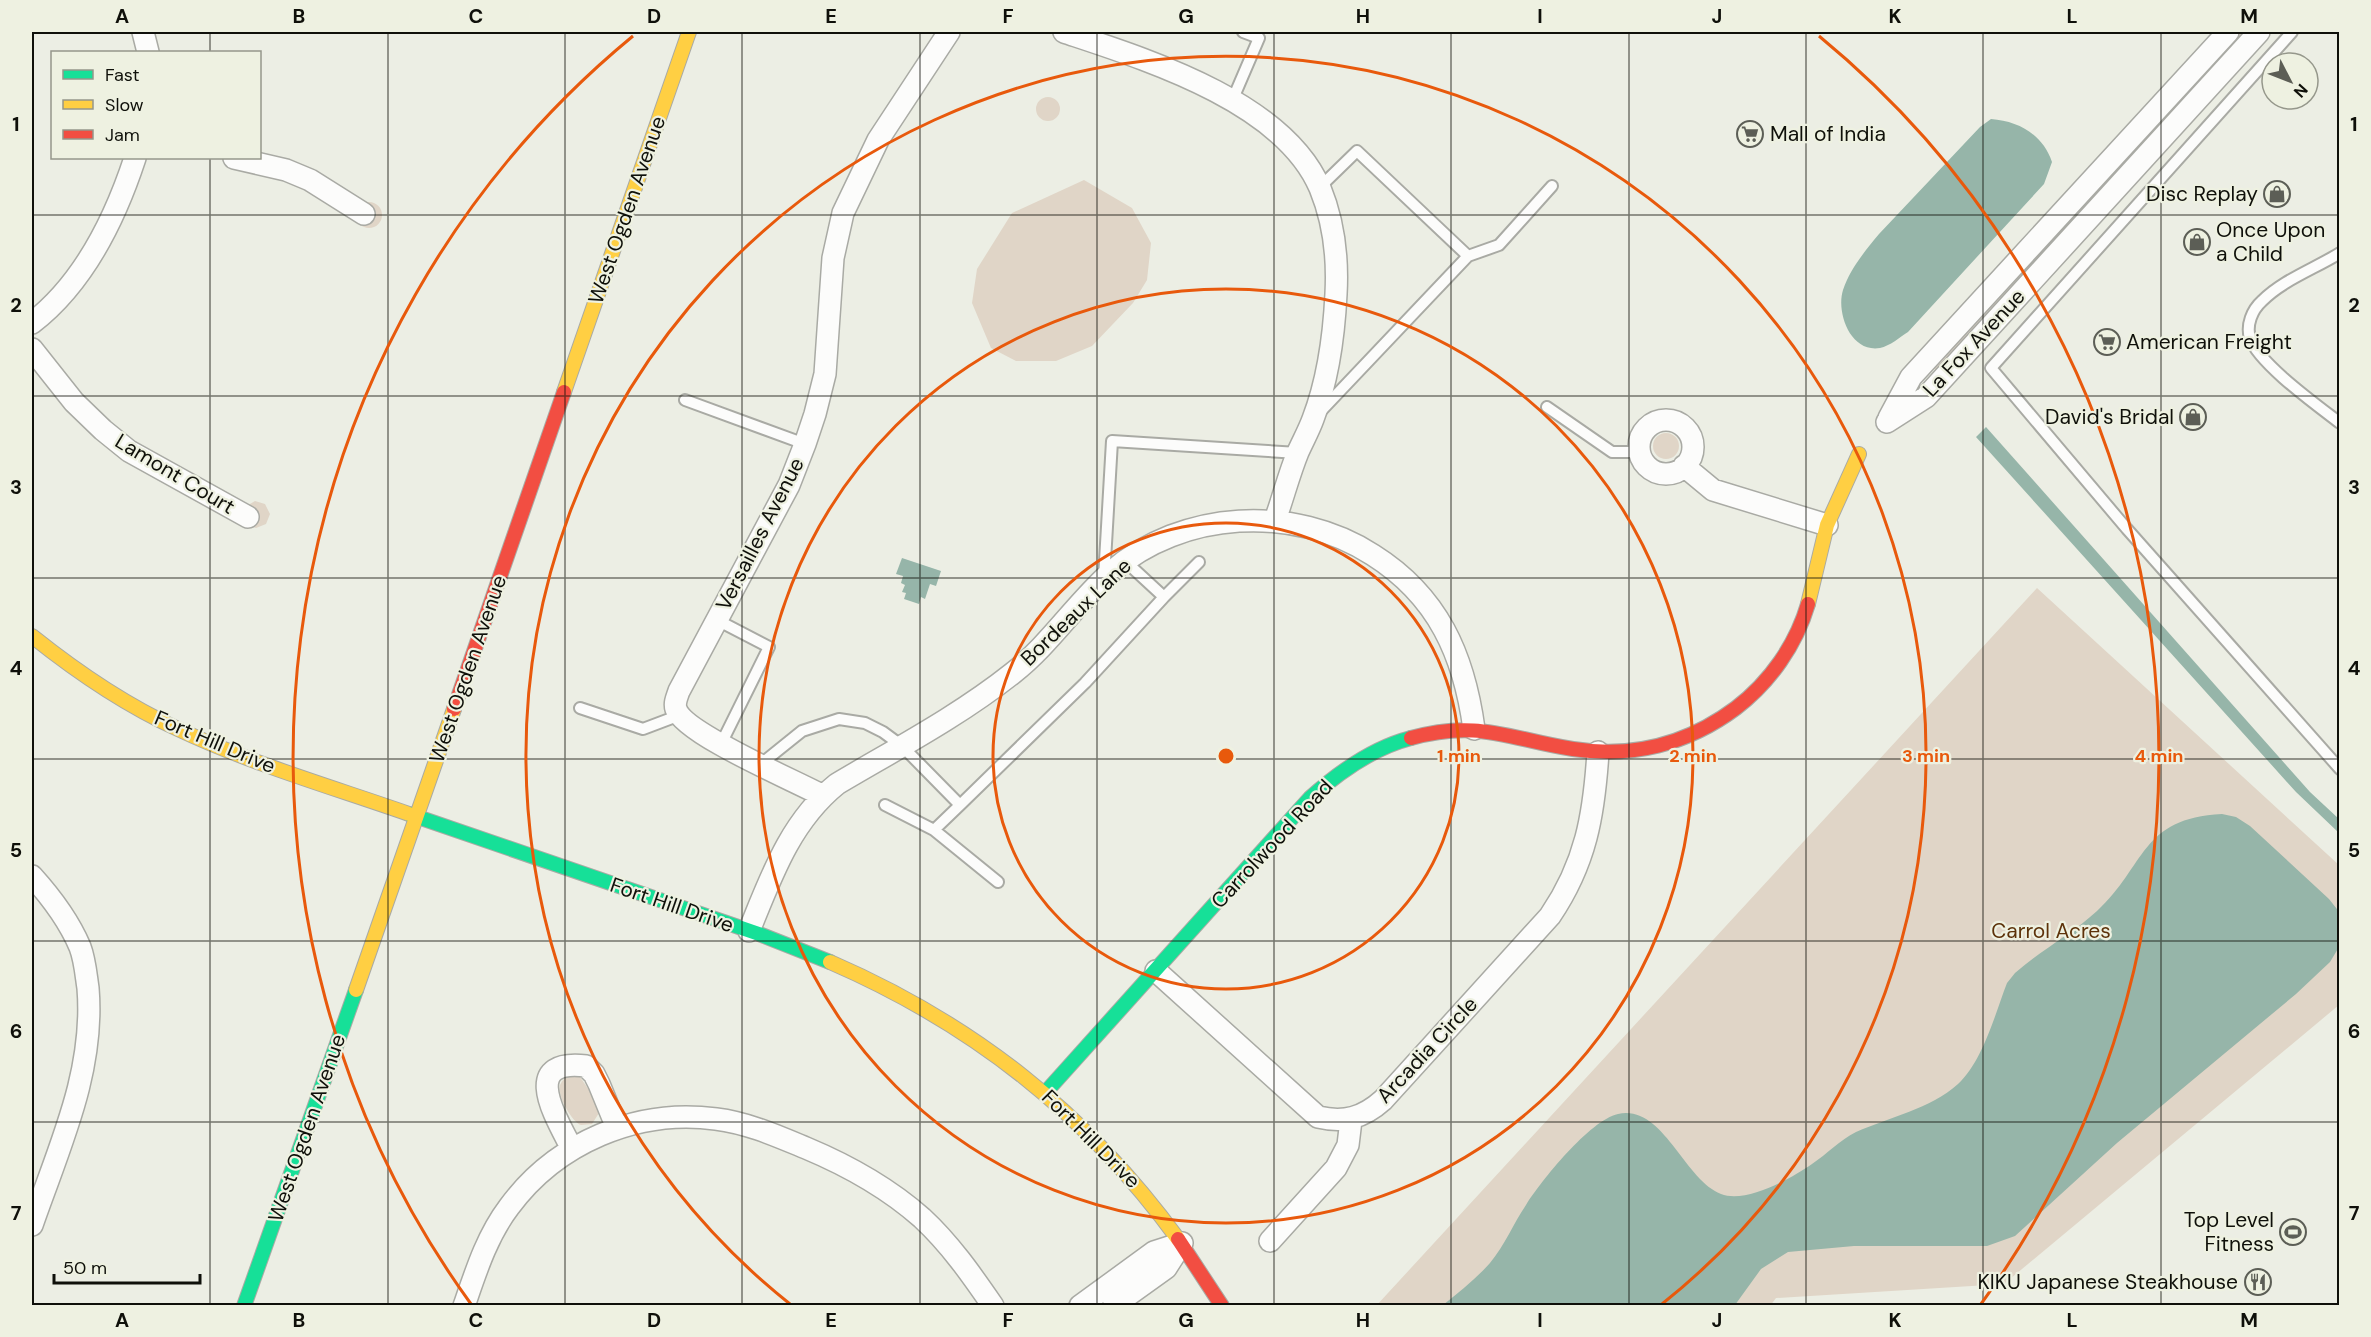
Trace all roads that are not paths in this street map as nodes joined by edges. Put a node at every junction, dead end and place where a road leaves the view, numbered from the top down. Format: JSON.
{"nodes":[{"id":1,"x":143,"y":32,"type":"edge"},
{"id":2,"x":689,"y":32,"type":"edge"},
{"id":3,"x":949,"y":32,"type":"edge"},
{"id":4,"x":1064,"y":32,"type":"edge"},
{"id":5,"x":1244,"y":32,"type":"edge"},
{"id":6,"x":2228,"y":32,"type":"edge"},
{"id":7,"x":2259,"y":32,"type":"edge"},
{"id":8,"x":2292,"y":32,"type":"edge"},
{"id":9,"x":1103,"y":38,"type":"edge"},
{"id":10,"x":148,"y":51,"type":"edge"},
{"id":11,"x":1232,"y":101,"type":"junction"},
{"id":12,"x":135,"y":159,"type":"edge"},
{"id":13,"x":238,"y":159,"type":"edge"},
{"id":14,"x":1552,"y":186,"type":"dead end"},
{"id":15,"x":1320,"y":187,"type":"junction"},
{"id":16,"x":364,"y":214,"type":"dead end"},
{"id":17,"x":2340,"y":253,"type":"edge"},
{"id":18,"x":1468,"y":256,"type":"junction"},
{"id":19,"x":32,"y":323,"type":"edge"},
{"id":20,"x":32,"y":349,"type":"edge"},
{"id":21,"x":685,"y":400,"type":"dead end"},
{"id":22,"x":1547,"y":407,"type":"dead end"},
{"id":23,"x":1314,"y":418,"type":"junction"},
{"id":24,"x":2340,"y":423,"type":"edge"},
{"id":25,"x":805,"y":444,"type":"junction"},
{"id":26,"x":1639,"y":452,"type":"junction"},
{"id":27,"x":1298,"y":453,"type":"junction"},
{"id":28,"x":1858,"y":454,"type":"dead end"},
{"id":29,"x":1684,"y":466,"type":"junction"},
{"id":30,"x":248,"y":517,"type":"dead end"},
{"id":31,"x":1275,"y":520,"type":"junction"},
{"id":32,"x":1827,"y":525,"type":"junction"},
{"id":33,"x":1125,"y":561,"type":"junction"},
{"id":34,"x":1199,"y":561,"type":"dead end"},
{"id":35,"x":1104,"y":579,"type":"junction"},
{"id":36,"x":1164,"y":597,"type":"junction"},
{"id":37,"x":717,"y":620,"type":"junction"},
{"id":38,"x":32,"y":636,"type":"edge"},
{"id":39,"x":580,"y":708,"type":"dead end"},
{"id":40,"x":680,"y":715,"type":"junction"},
{"id":41,"x":1474,"y":729,"type":"junction"},
{"id":42,"x":721,"y":744,"type":"junction"},
{"id":43,"x":902,"y":746,"type":"junction"},
{"id":44,"x":1598,"y":752,"type":"junction"},
{"id":45,"x":761,"y":764,"type":"junction"},
{"id":46,"x":2340,"y":769,"type":"edge"},
{"id":47,"x":823,"y":796,"type":"junction"},
{"id":48,"x":885,"y":805,"type":"dead end"},
{"id":49,"x":960,"y":805,"type":"junction"},
{"id":50,"x":416,"y":818,"type":"junction"},
{"id":51,"x":934,"y":830,"type":"junction"},
{"id":52,"x":32,"y":876,"type":"edge"},
{"id":53,"x":998,"y":882,"type":"dead end"},
{"id":54,"x":749,"y":931,"type":"junction"},
{"id":55,"x":1156,"y":971,"type":"junction"},
{"id":56,"x":1045,"y":1092,"type":"junction"},
{"id":57,"x":1351,"y":1120,"type":"junction"},
{"id":58,"x":617,"y":1128,"type":"junction"},
{"id":59,"x":572,"y":1149,"type":"junction"},
{"id":60,"x":32,"y":1225,"type":"edge"},
{"id":61,"x":1270,"y":1241,"type":"dead end"},
{"id":62,"x":1182,"y":1244,"type":"junction"},
{"id":63,"x":244,"y":1305,"type":"edge"},
{"id":64,"x":464,"y":1305,"type":"edge"},
{"id":65,"x":993,"y":1305,"type":"edge"},
{"id":66,"x":1080,"y":1305,"type":"edge"},
{"id":67,"x":1113,"y":1305,"type":"edge"},
{"id":68,"x":1222,"y":1305,"type":"edge"}],
"edges":[{"from":1,"to":10,"type":"street"},
{"from":2,"to":50,"type":"street","name":"West Ogden Avenue"},
{"from":3,"to":25,"type":"street","name":"Versailles Avenue"},
{"from":4,"to":9,"type":"street"},
{"from":5,"to":11,"type":"lane"},
{"from":6,"to":7,"type":"street","name":"La Fox Avenue"},
{"from":8,"to":46,"type":"lane"},
{"from":9,"to":11,"type":"street"},
{"from":11,"to":15,"type":"street"},
{"from":12,"to":19,"type":"street"},
{"from":13,"to":16,"type":"street"},
{"from":14,"to":18,"type":"lane"},
{"from":15,"to":18,"type":"lane"},
{"from":15,"to":23,"type":"street"},
{"from":17,"to":24,"type":"lane"},
{"from":18,"to":23,"type":"lane"},
{"from":20,"to":30,"type":"street","name":"Lamont Court"},
{"from":21,"to":25,"type":"lane"},
{"from":22,"to":26,"type":"lane"},
{"from":23,"to":27,"type":"street"},
{"from":25,"to":37,"type":"street","name":"Versailles Avenue"},
{"from":26,"to":29,"type":"street"},
{"from":26,"to":29,"type":"street"},
{"from":27,"to":31,"type":"street"},
{"from":27,"to":35,"type":"lane"},
{"from":28,"to":32,"type":"street","name":"Carrolwood Road"},
{"from":29,"to":32,"type":"street"},
{"from":31,"to":33,"type":"street","name":"Bordeaux Lane"},
{"from":31,"to":41,"type":"street","name":"Bordeaux Lane"},
{"from":32,"to":44,"type":"street","name":"Carrolwood Road"},
{"from":33,"to":35,"type":"street","name":"Bordeaux Lane"},
{"from":33,"to":36,"type":"lane"},
{"from":34,"to":36,"type":"lane"},
{"from":35,"to":43,"type":"street","name":"Bordeaux Lane"},
{"from":36,"to":49,"type":"lane"},
{"from":37,"to":40,"type":"street","name":"Versailles Avenue"},
{"from":37,"to":42,"type":"lane"},
{"from":38,"to":50,"type":"street","name":"Fort Hill Drive"},
{"from":39,"to":40,"type":"lane"},
{"from":40,"to":42,"type":"street"},
{"from":41,"to":44,"type":"street","name":"Carrolwood Road"},
{"from":41,"to":55,"type":"street","name":"Carrolwood Road"},
{"from":42,"to":45,"type":"street"},
{"from":43,"to":45,"type":"lane"},
{"from":43,"to":47,"type":"street","name":"Bordeaux Lane"},
{"from":43,"to":49,"type":"lane"},
{"from":44,"to":57,"type":"street","name":"Arcadia Circle"},
{"from":45,"to":47,"type":"street"},
{"from":47,"to":54,"type":"street","name":"Bordeaux Lane"},
{"from":48,"to":51,"type":"lane"},
{"from":49,"to":51,"type":"lane"},
{"from":50,"to":54,"type":"street","name":"Fort Hill Drive"},
{"from":50,"to":63,"type":"street","name":"West Ogden Avenue"},
{"from":51,"to":53,"type":"lane"},
{"from":52,"to":60,"type":"street"},
{"from":54,"to":56,"type":"street","name":"Fort Hill Drive"},
{"from":55,"to":56,"type":"street","name":"Carrolwood Road"},
{"from":55,"to":57,"type":"street"},
{"from":56,"to":62,"type":"street","name":"Fort Hill Drive"},
{"from":57,"to":61,"type":"street"},
{"from":58,"to":59,"type":"street"},
{"from":58,"to":59,"type":"street"},
{"from":58,"to":65,"type":"street"},
{"from":59,"to":64,"type":"street"},
{"from":62,"to":66,"type":"street"},
{"from":62,"to":67,"type":"street"},
{"from":62,"to":68,"type":"street","name":"Fort Hill Drive"}]}
